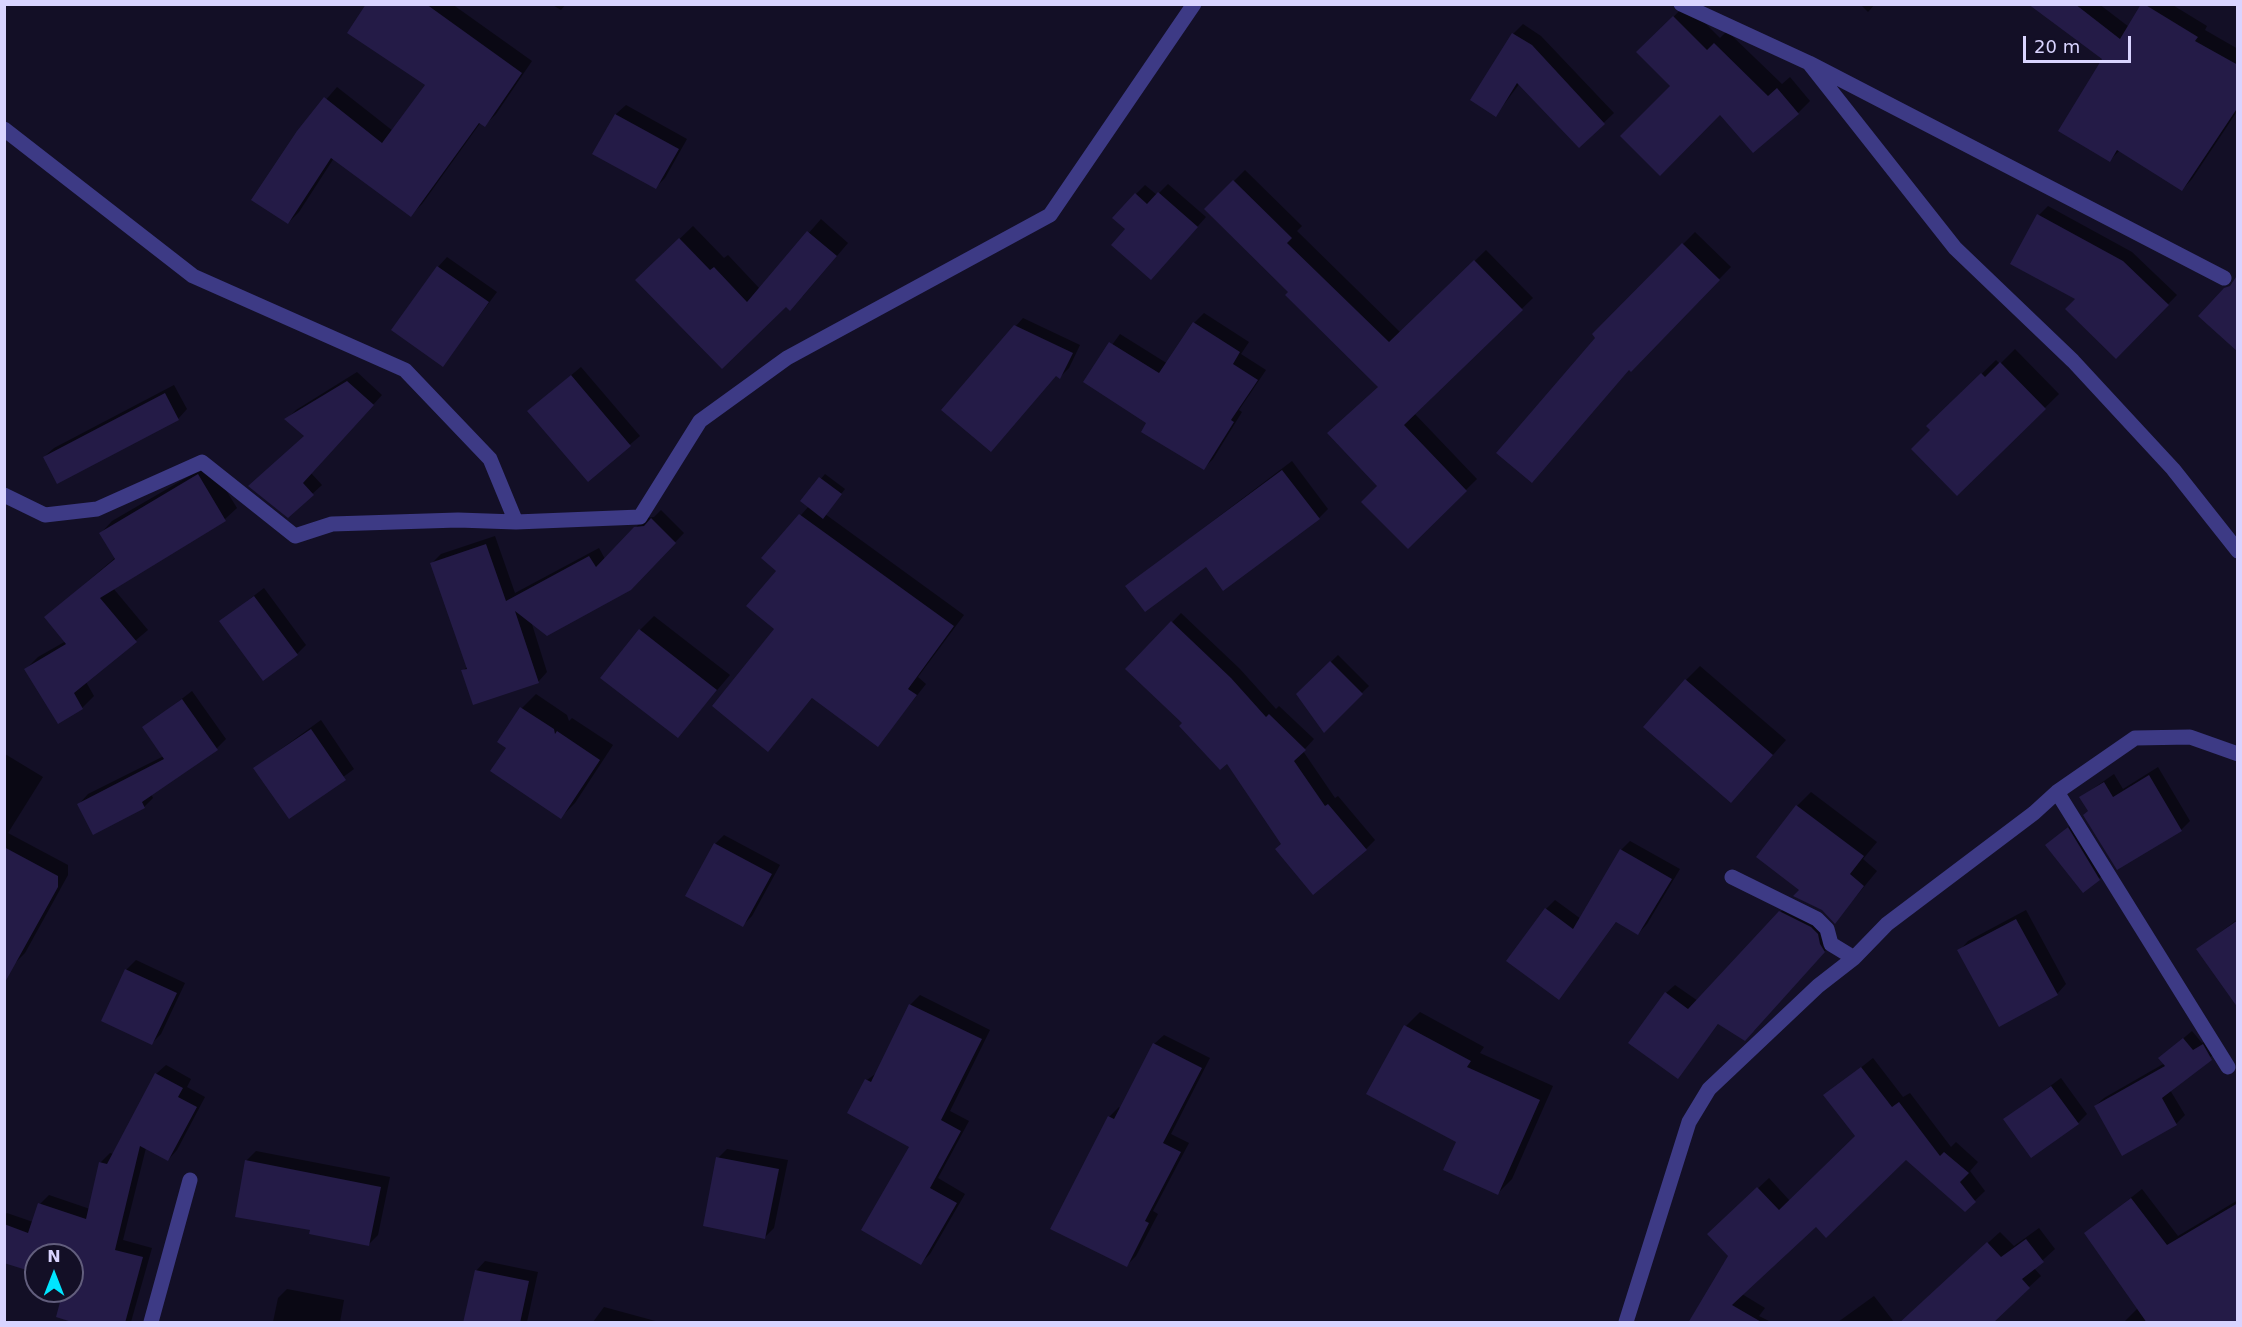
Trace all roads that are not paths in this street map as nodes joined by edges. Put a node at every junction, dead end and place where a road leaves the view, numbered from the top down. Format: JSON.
{"nodes":[{"id":1,"x":1194,"y":4,"type":"edge"},
{"id":2,"x":1681,"y":4,"type":"edge"},
{"id":3,"x":1809,"y":63,"type":"junction"},
{"id":4,"x":4,"y":129,"type":"edge"},
{"id":5,"x":2224,"y":278,"type":"dead end"},
{"id":6,"x":4,"y":495,"type":"edge"},
{"id":7,"x":516,"y":522,"type":"junction"},
{"id":8,"x":2238,"y":552,"type":"edge"},
{"id":9,"x":2238,"y":754,"type":"edge"},
{"id":10,"x":2056,"y":792,"type":"junction"},
{"id":11,"x":1732,"y":877,"type":"dead end"},
{"id":12,"x":1854,"y":958,"type":"junction"},
{"id":13,"x":2228,"y":1067,"type":"dead end"},
{"id":14,"x":190,"y":1180,"type":"dead end"},
{"id":15,"x":151,"y":1323,"type":"edge"},
{"id":16,"x":1626,"y":1323,"type":"edge"}],
"edges":[{"from":1,"to":7,"type":"street"},
{"from":2,"to":3,"type":"street"},
{"from":3,"to":5,"type":"street"},
{"from":3,"to":8,"type":"street"},
{"from":4,"to":7,"type":"street"},
{"from":6,"to":7,"type":"street"},
{"from":9,"to":10,"type":"street"},
{"from":10,"to":12,"type":"street"},
{"from":10,"to":13,"type":"street"},
{"from":11,"to":12,"type":"street"},
{"from":12,"to":16,"type":"street"},
{"from":14,"to":15,"type":"street"}]}
